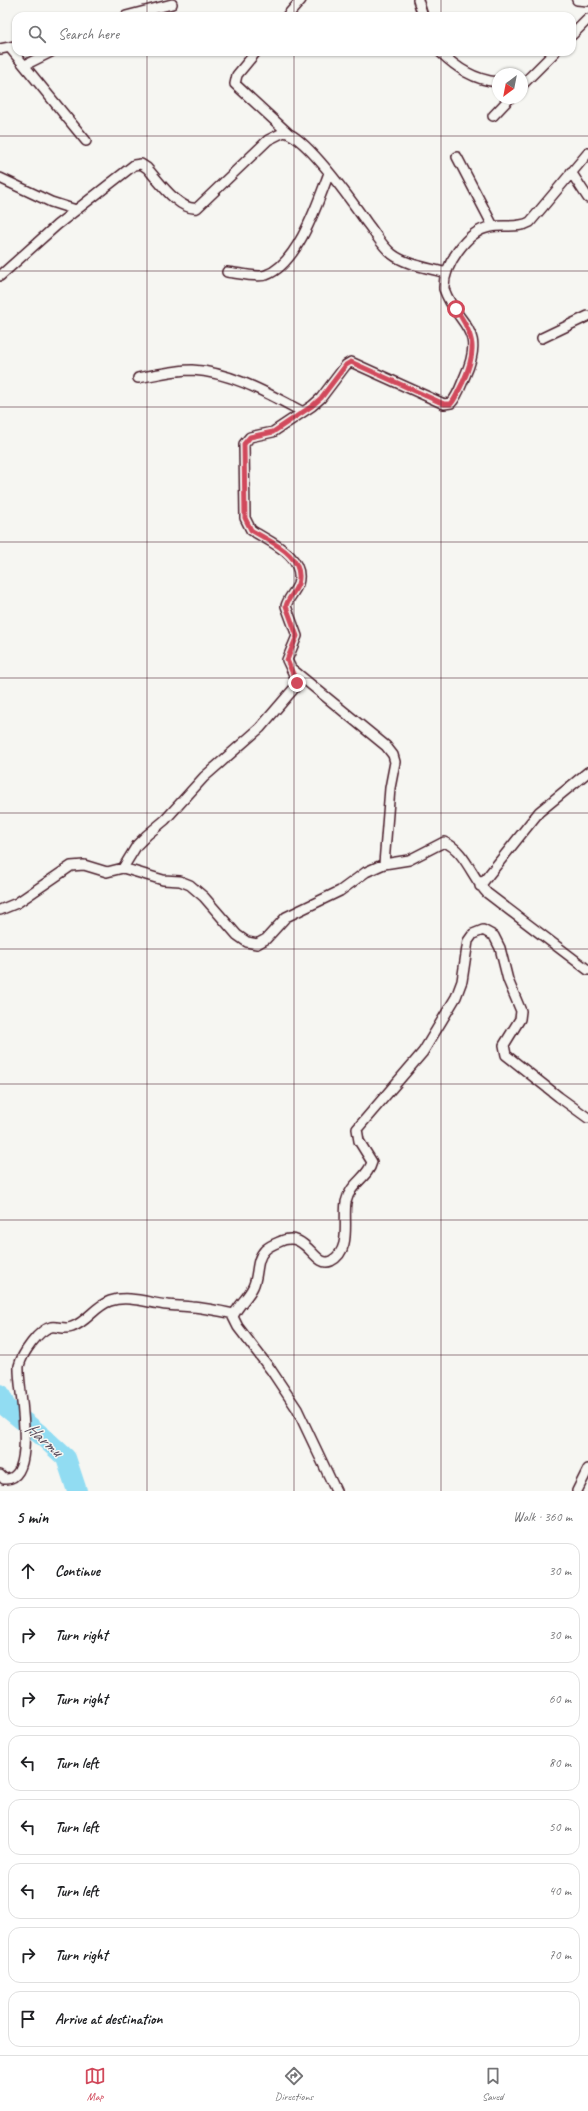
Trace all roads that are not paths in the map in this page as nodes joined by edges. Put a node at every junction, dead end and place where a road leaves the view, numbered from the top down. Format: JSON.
{"nodes":[{"id":1,"x":301,"y":0,"type":"edge"},
{"id":2,"x":418,"y":0,"type":"edge"},
{"id":3,"x":577,"y":0,"type":"edge"},
{"id":4,"x":588,"y":2,"type":"edge"},
{"id":5,"x":172,"y":4,"type":"dead end"},
{"id":6,"x":141,"y":12,"type":"edge"},
{"id":7,"x":290,"y":12,"type":"edge"},
{"id":8,"x":422,"y":12,"type":"edge"},
{"id":9,"x":588,"y":19,"type":"edge"},
{"id":10,"x":576,"y":31,"type":"edge"},
{"id":11,"x":12,"y":47,"type":"edge"},
{"id":12,"x":0,"y":49,"type":"edge"},
{"id":13,"x":19,"y":56,"type":"edge"},
{"id":14,"x":43,"y":56,"type":"edge"},
{"id":15,"x":253,"y":56,"type":"edge"},
{"id":16,"x":445,"y":56,"type":"edge"},
{"id":17,"x":551,"y":56,"type":"edge"},
{"id":18,"x":25,"y":65,"type":"junction"},
{"id":19,"x":528,"y":79,"type":"edge"},
{"id":20,"x":492,"y":82,"type":"edge"},
{"id":21,"x":504,"y":104,"type":"edge"},
{"id":22,"x":493,"y":116,"type":"dead end"},
{"id":23,"x":288,"y":133,"type":"junction"},
{"id":24,"x":86,"y":141,"type":"dead end"},
{"id":25,"x":588,"y":153,"type":"edge"},
{"id":26,"x":457,"y":157,"type":"dead end"},
{"id":27,"x":571,"y":172,"type":"junction"},
{"id":28,"x":329,"y":173,"type":"junction"},
{"id":29,"x":0,"y":178,"type":"edge"},
{"id":30,"x":588,"y":198,"type":"edge"},
{"id":31,"x":76,"y":210,"type":"junction"},
{"id":32,"x":493,"y":226,"type":"junction"},
{"id":33,"x":227,"y":272,"type":"dead end"},
{"id":34,"x":446,"y":273,"type":"junction"},
{"id":35,"x":0,"y":276,"type":"edge"},
{"id":36,"x":588,"y":316,"type":"edge"},
{"id":37,"x":542,"y":338,"type":"dead end"},
{"id":38,"x":138,"y":378,"type":"dead end"},
{"id":39,"x":303,"y":412,"type":"junction"},
{"id":40,"x":290,"y":668,"type":"junction"},
{"id":41,"x":588,"y":772,"type":"edge"},
{"id":42,"x":384,"y":864,"type":"junction"},
{"id":43,"x":123,"y":868,"type":"junction"},
{"id":44,"x":480,"y":886,"type":"junction"},
{"id":45,"x":0,"y":910,"type":"edge"},
{"id":46,"x":588,"y":970,"type":"edge"},
{"id":47,"x":588,"y":1118,"type":"edge"},
{"id":48,"x":234,"y":1314,"type":"junction"},
{"id":49,"x":588,"y":1469,"type":"edge"},
{"id":50,"x":0,"y":1475,"type":"edge"},
{"id":51,"x":336,"y":1491,"type":"edge"},
{"id":52,"x":577,"y":1491,"type":"edge"}],
"edges":[{"from":1,"to":7,"type":"street"},
{"from":2,"to":8,"type":"street"},
{"from":3,"to":4,"type":"street"},
{"from":5,"to":6,"type":"street"},
{"from":9,"to":10,"type":"street"},
{"from":11,"to":12,"type":"street"},
{"from":13,"to":18,"type":"street"},
{"from":14,"to":18,"type":"street"},
{"from":15,"to":23,"type":"street"},
{"from":16,"to":20,"type":"street"},
{"from":17,"to":19,"type":"street"},
{"from":18,"to":24,"type":"street"},
{"from":21,"to":22,"type":"street"},
{"from":23,"to":28,"type":"street"},
{"from":23,"to":31,"type":"street"},
{"from":25,"to":27,"type":"street"},
{"from":26,"to":32,"type":"street"},
{"from":27,"to":30,"type":"street"},
{"from":27,"to":32,"type":"street"},
{"from":28,"to":33,"type":"street"},
{"from":28,"to":34,"type":"street"},
{"from":29,"to":31,"type":"street"},
{"from":31,"to":35,"type":"street"},
{"from":32,"to":34,"type":"street"},
{"from":34,"to":39,"type":"street"},
{"from":36,"to":37,"type":"street"},
{"from":38,"to":39,"type":"street"},
{"from":39,"to":40,"type":"street"},
{"from":40,"to":42,"type":"street"},
{"from":40,"to":43,"type":"street"},
{"from":41,"to":44,"type":"street"},
{"from":42,"to":43,"type":"street"},
{"from":42,"to":44,"type":"street"},
{"from":43,"to":45,"type":"street"},
{"from":44,"to":46,"type":"street"},
{"from":47,"to":48,"type":"street"},
{"from":48,"to":50,"type":"street"},
{"from":48,"to":51,"type":"street"},
{"from":49,"to":52,"type":"street"}]}
